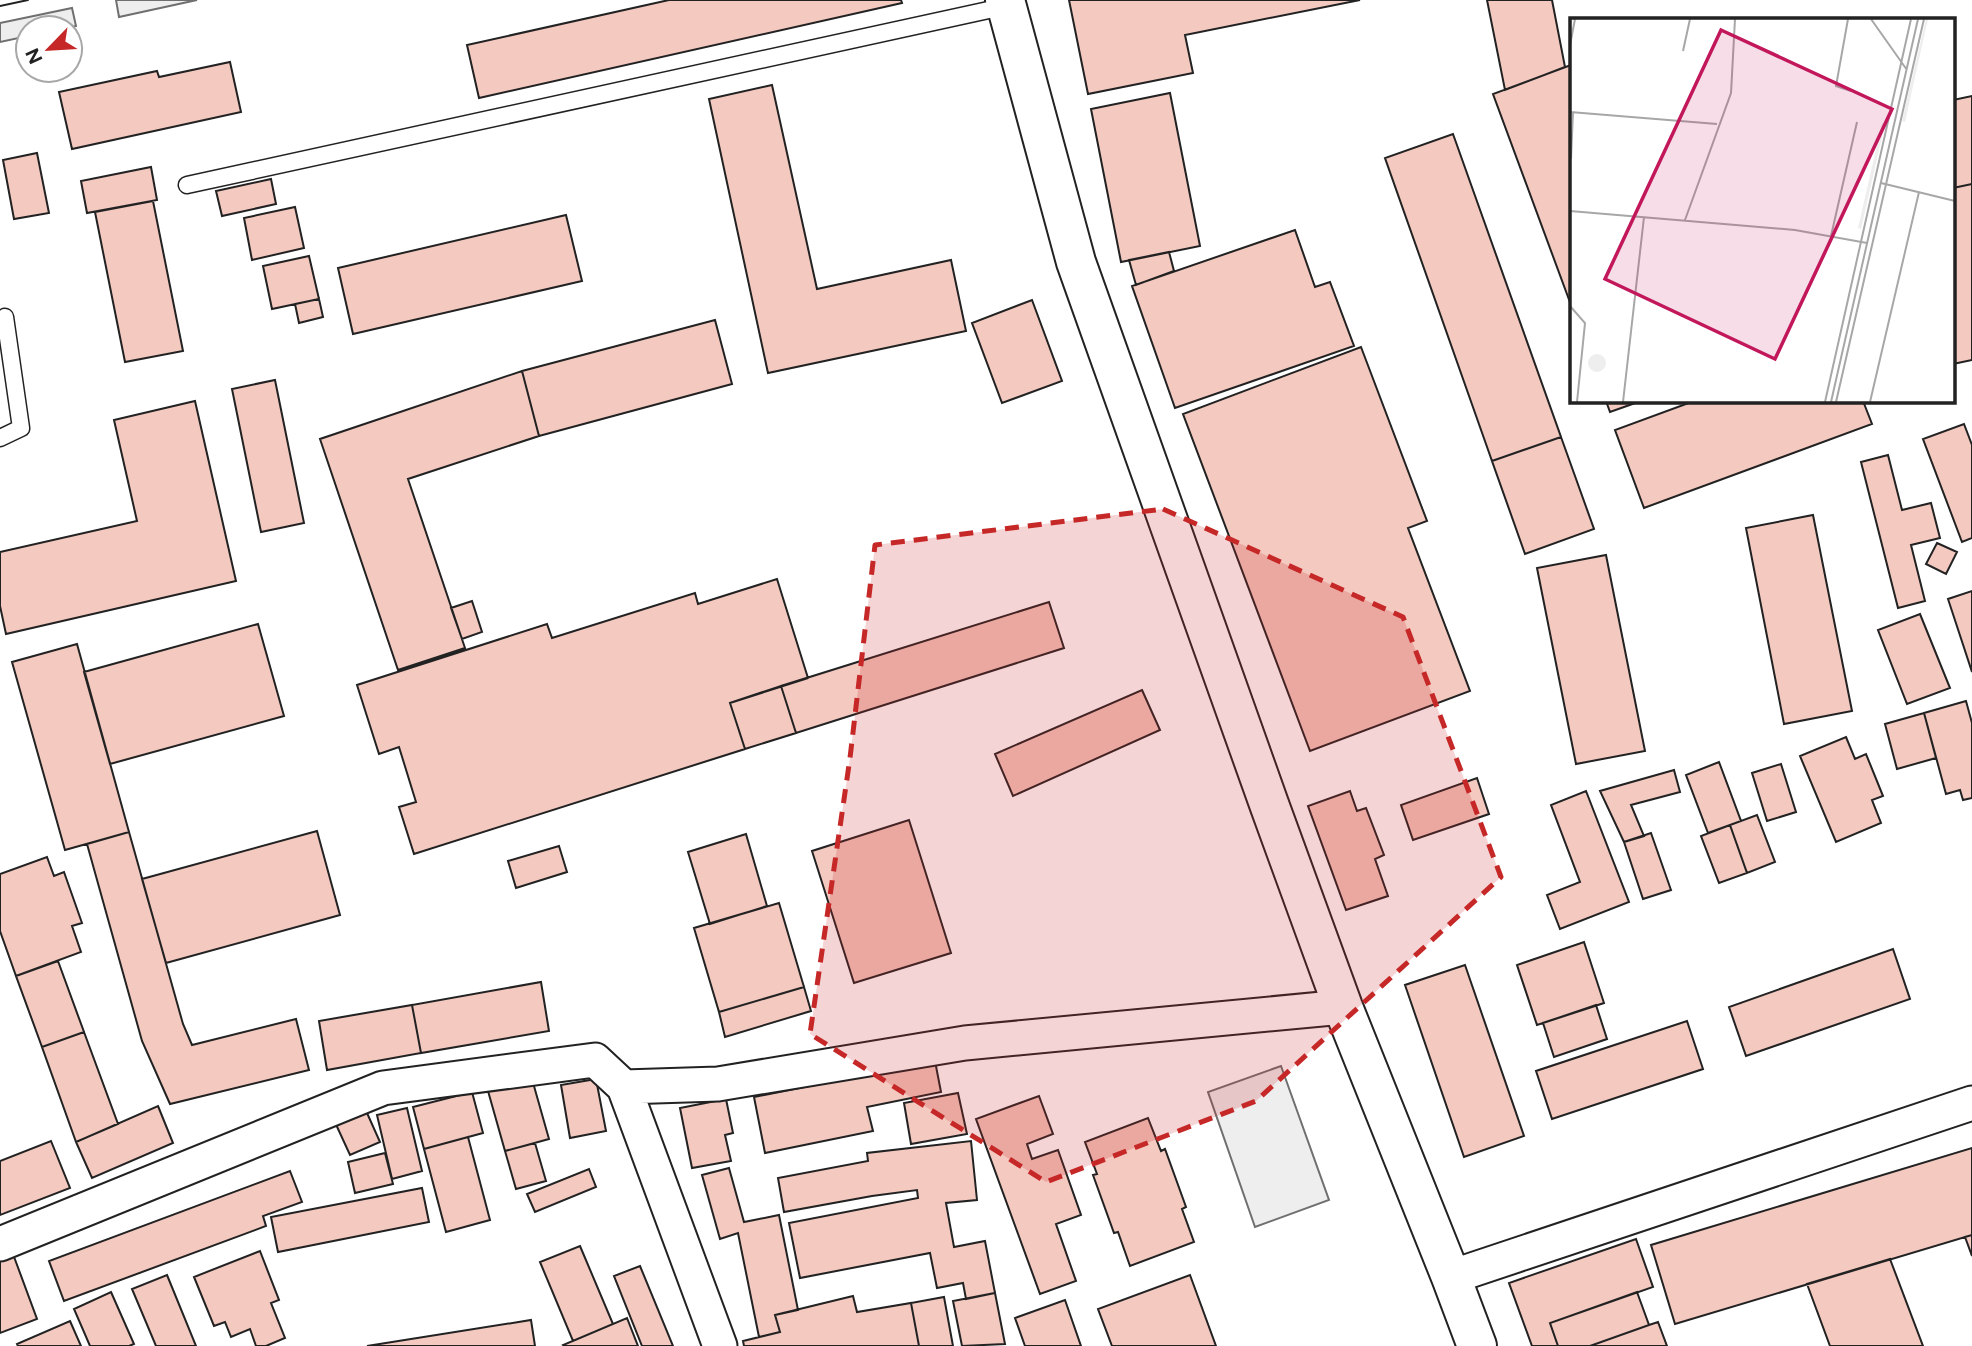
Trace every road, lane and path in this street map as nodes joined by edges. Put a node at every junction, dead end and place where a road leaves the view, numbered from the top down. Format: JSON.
{"nodes":[{"id":1,"x":1006,"y":3,"type":"edge"},
{"id":2,"x":187,"y":185,"type":"dead end"},
{"id":3,"x":5,"y":317,"type":"dead end"},
{"id":4,"x":0,"y":438,"type":"edge"},
{"id":5,"x":1343,"y":1007,"type":"junction"},
{"id":6,"x":624,"y":1087,"type":"junction"},
{"id":7,"x":1972,"y":1103,"type":"edge"},
{"id":8,"x":0,"y":1244,"type":"edge"},
{"id":9,"x":1451,"y":1277,"type":"junction"},
{"id":10,"x":720,"y":1346,"type":"edge"},
{"id":11,"x":1477,"y":1346,"type":"edge"}],
"edges":[{"from":1,"to":2,"type":"lane"},
{"from":1,"to":5,"type":"street"},
{"from":3,"to":4,"type":"lane"},
{"from":5,"to":6,"type":"street"},
{"from":5,"to":9,"type":"street"},
{"from":6,"to":8,"type":"street"},
{"from":6,"to":10,"type":"street"},
{"from":7,"to":9,"type":"street"},
{"from":9,"to":11,"type":"street"}]}
